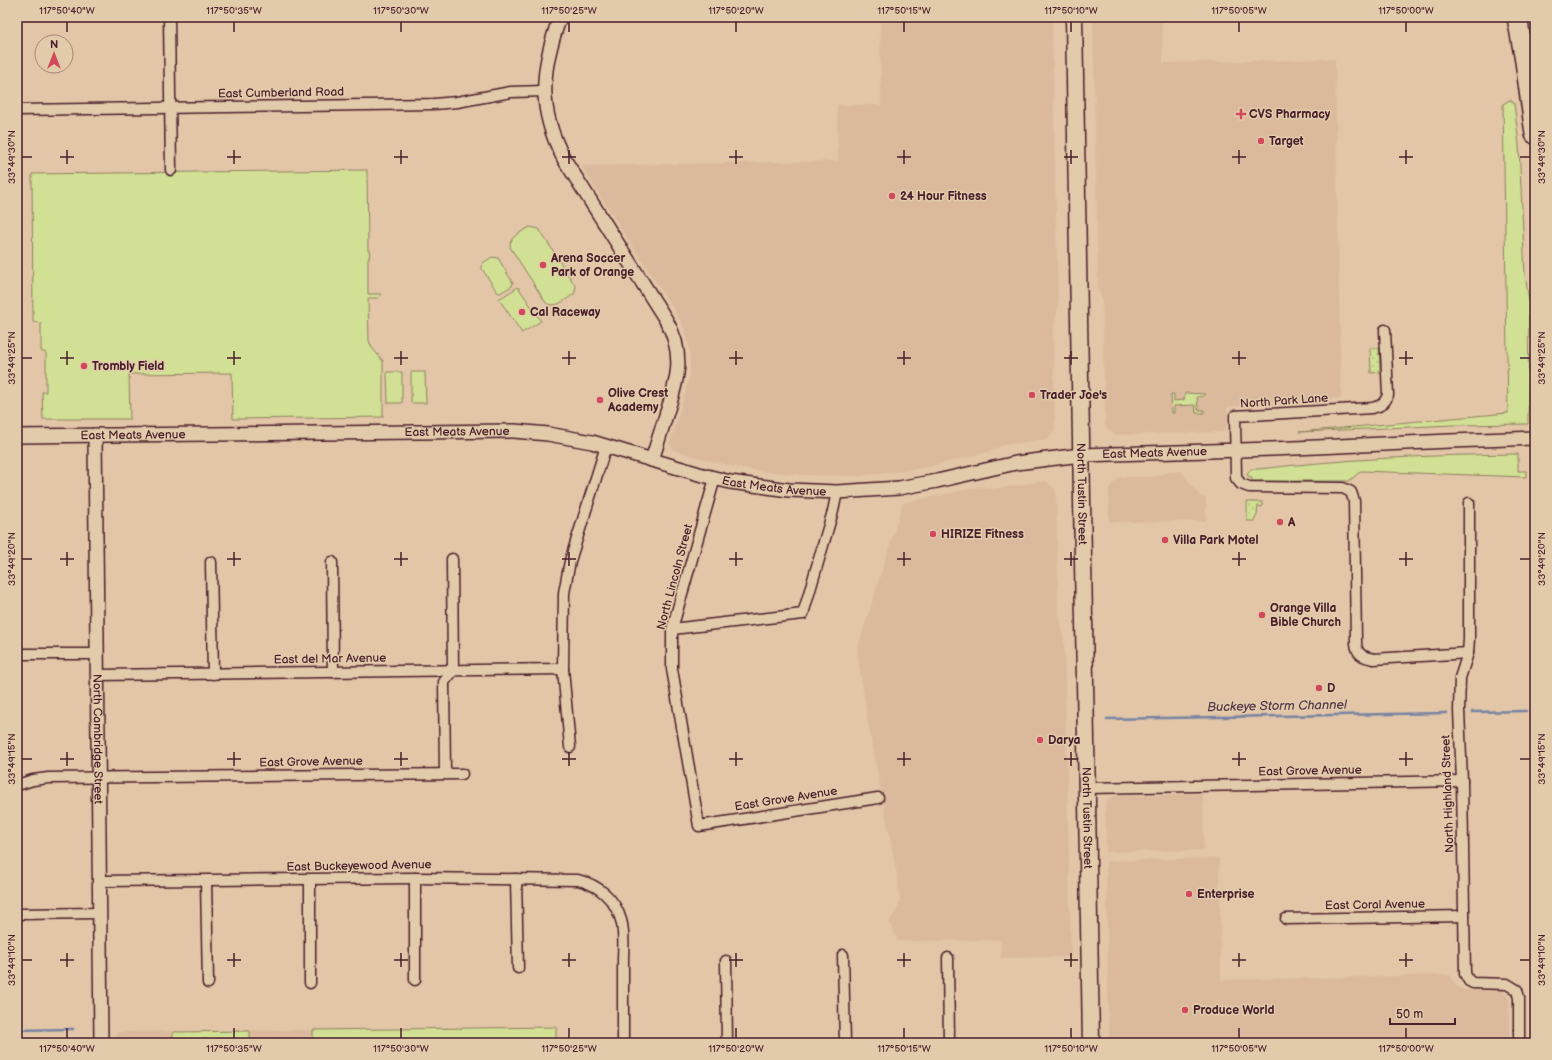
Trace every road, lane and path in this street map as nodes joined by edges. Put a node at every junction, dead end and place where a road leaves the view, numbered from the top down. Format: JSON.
{"nodes":[{"id":1,"x":169,"y":17,"type":"edge"},
{"id":2,"x":560,"y":17,"type":"edge"},
{"id":3,"x":1074,"y":17,"type":"edge"},
{"id":4,"x":1517,"y":17,"type":"edge"},
{"id":5,"x":545,"y":92,"type":"junction"},
{"id":6,"x":170,"y":107,"type":"junction"},
{"id":7,"x":17,"y":110,"type":"edge"},
{"id":8,"x":1535,"y":134,"type":"edge"},
{"id":9,"x":170,"y":170,"type":"dead end"},
{"id":10,"x":1385,"y":330,"type":"dead end"},
{"id":11,"x":95,"y":435,"type":"junction"},
{"id":12,"x":17,"y":436,"type":"edge"},
{"id":13,"x":1535,"y":438,"type":"edge"},
{"id":14,"x":606,"y":446,"type":"junction"},
{"id":15,"x":1235,"y":450,"type":"junction"},
{"id":16,"x":1081,"y":455,"type":"junction"},
{"id":17,"x":652,"y":460,"type":"junction"},
{"id":18,"x":715,"y":478,"type":"junction"},
{"id":19,"x":837,"y":492,"type":"junction"},
{"id":20,"x":1469,"y":503,"type":"dead end"},
{"id":21,"x":452,"y":559,"type":"dead end"},
{"id":22,"x":211,"y":562,"type":"dead end"},
{"id":23,"x":332,"y":562,"type":"dead end"},
{"id":24,"x":672,"y":629,"type":"junction"},
{"id":25,"x":1468,"y":653,"type":"junction"},
{"id":26,"x":17,"y":654,"type":"edge"},
{"id":27,"x":97,"y":654,"type":"junction"},
{"id":28,"x":563,"y":669,"type":"junction"},
{"id":29,"x":453,"y":671,"type":"junction"},
{"id":30,"x":333,"y":672,"type":"junction"},
{"id":31,"x":213,"y":674,"type":"junction"},
{"id":32,"x":98,"y":675,"type":"junction"},
{"id":33,"x":570,"y":747,"type":"dead end"},
{"id":34,"x":445,"y":773,"type":"junction"},
{"id":35,"x":462,"y":774,"type":"dead end"},
{"id":36,"x":98,"y":777,"type":"junction"},
{"id":37,"x":1462,"y":781,"type":"junction"},
{"id":38,"x":17,"y":785,"type":"edge"},
{"id":39,"x":1087,"y":788,"type":"junction"},
{"id":40,"x":878,"y":798,"type":"dead end"},
{"id":41,"x":699,"y":826,"type":"joint"},
{"id":42,"x":415,"y":878,"type":"junction"},
{"id":43,"x":516,"y":879,"type":"junction"},
{"id":44,"x":310,"y":880,"type":"junction"},
{"id":45,"x":100,"y":881,"type":"junction"},
{"id":46,"x":206,"y":881,"type":"junction"},
{"id":47,"x":100,"y":913,"type":"junction"},
{"id":48,"x":17,"y":914,"type":"edge"},
{"id":49,"x":1464,"y":916,"type":"junction"},
{"id":50,"x":1286,"y":919,"type":"dead end"},
{"id":51,"x":843,"y":955,"type":"dead end"},
{"id":52,"x":948,"y":958,"type":"dead end"},
{"id":53,"x":726,"y":961,"type":"dead end"},
{"id":54,"x":518,"y":968,"type":"dead end"},
{"id":55,"x":415,"y":980,"type":"dead end"},
{"id":56,"x":208,"y":983,"type":"dead end"},
{"id":57,"x":310,"y":983,"type":"dead end"},
{"id":58,"x":101,"y":1043,"type":"edge"},
{"id":59,"x":623,"y":1043,"type":"edge"},
{"id":60,"x":727,"y":1043,"type":"edge"},
{"id":61,"x":846,"y":1043,"type":"edge"},
{"id":62,"x":949,"y":1043,"type":"edge"},
{"id":63,"x":1091,"y":1043,"type":"edge"},
{"id":64,"x":1520,"y":1043,"type":"edge"}],
"edges":[{"from":1,"to":6,"type":"street"},
{"from":2,"to":5,"type":"street"},
{"from":3,"to":16,"type":"main road","name":"North Tustin Street"},
{"from":4,"to":8,"type":"highway"},
{"from":5,"to":6,"type":"street","name":"East Cumberland Road"},
{"from":5,"to":17,"type":"street"},
{"from":6,"to":7,"type":"street","name":"East Cumberland Road"},
{"from":6,"to":9,"type":"street"},
{"from":10,"to":15,"type":"street","name":"North Park Lane"},
{"from":11,"to":12,"type":"street","name":"East Meats Avenue"},
{"from":11,"to":14,"type":"street","name":"East Meats Avenue"},
{"from":11,"to":27,"type":"street","name":"North Cambridge Street"},
{"from":13,"to":15,"type":"street","name":"East Meats Avenue"},
{"from":14,"to":17,"type":"street","name":"East Meats Avenue"},
{"from":14,"to":28,"type":"street"},
{"from":15,"to":16,"type":"street","name":"East Meats Avenue"},
{"from":15,"to":25,"type":"street","name":"North Park Lane"},
{"from":16,"to":19,"type":"street","name":"East Meats Avenue"},
{"from":16,"to":39,"type":"main road","name":"North Tustin Street"},
{"from":17,"to":18,"type":"street","name":"East Meats Avenue"},
{"from":18,"to":19,"type":"street","name":"East Meats Avenue"},
{"from":18,"to":24,"type":"street","name":"North Lincoln Street"},
{"from":19,"to":24,"type":"street"},
{"from":20,"to":25,"type":"street","name":"North Highland Street"},
{"from":21,"to":29,"type":"street"},
{"from":22,"to":31,"type":"street"},
{"from":23,"to":30,"type":"street"},
{"from":24,"to":41,"type":"street","name":"North Lincoln Street"},
{"from":25,"to":37,"type":"street","name":"North Highland Street"},
{"from":26,"to":27,"type":"street"},
{"from":27,"to":32,"type":"street","name":"North Cambridge Street"},
{"from":28,"to":29,"type":"street","name":"East del Mar Avenue"},
{"from":28,"to":33,"type":"street"},
{"from":29,"to":30,"type":"street","name":"East del Mar Avenue"},
{"from":29,"to":34,"type":"street"},
{"from":30,"to":31,"type":"street","name":"East del Mar Avenue"},
{"from":31,"to":32,"type":"street","name":"East del Mar Avenue"},
{"from":32,"to":36,"type":"street","name":"North Cambridge Street"},
{"from":34,"to":35,"type":"street","name":"East Grove Avenue"},
{"from":34,"to":36,"type":"street","name":"East Grove Avenue"},
{"from":36,"to":38,"type":"street","name":"East Grove Avenue"},
{"from":36,"to":45,"type":"street","name":"North Cambridge Street"},
{"from":37,"to":39,"type":"street","name":"East Grove Avenue"},
{"from":37,"to":49,"type":"street","name":"North Highland Street"},
{"from":39,"to":63,"type":"main road","name":"North Tustin Street"},
{"from":40,"to":41,"type":"street","name":"East Grove Avenue"},
{"from":42,"to":43,"type":"street","name":"East Buckeyewood Avenue"},
{"from":42,"to":44,"type":"street","name":"East Buckeyewood Avenue"},
{"from":42,"to":55,"type":"street"},
{"from":43,"to":54,"type":"street"},
{"from":43,"to":59,"type":"street","name":"East Buckeyewood Avenue"},
{"from":44,"to":46,"type":"street","name":"East Buckeyewood Avenue"},
{"from":44,"to":57,"type":"street"},
{"from":45,"to":46,"type":"street","name":"East Buckeyewood Avenue"},
{"from":45,"to":47,"type":"street","name":"North Cambridge Street"},
{"from":46,"to":56,"type":"street"},
{"from":47,"to":48,"type":"street"},
{"from":47,"to":58,"type":"street","name":"North Cambridge Street"},
{"from":49,"to":50,"type":"street","name":"East Coral Avenue"},
{"from":49,"to":64,"type":"street","name":"North Highland Street"},
{"from":51,"to":61,"type":"street"},
{"from":52,"to":62,"type":"street"},
{"from":53,"to":60,"type":"street"}]}
